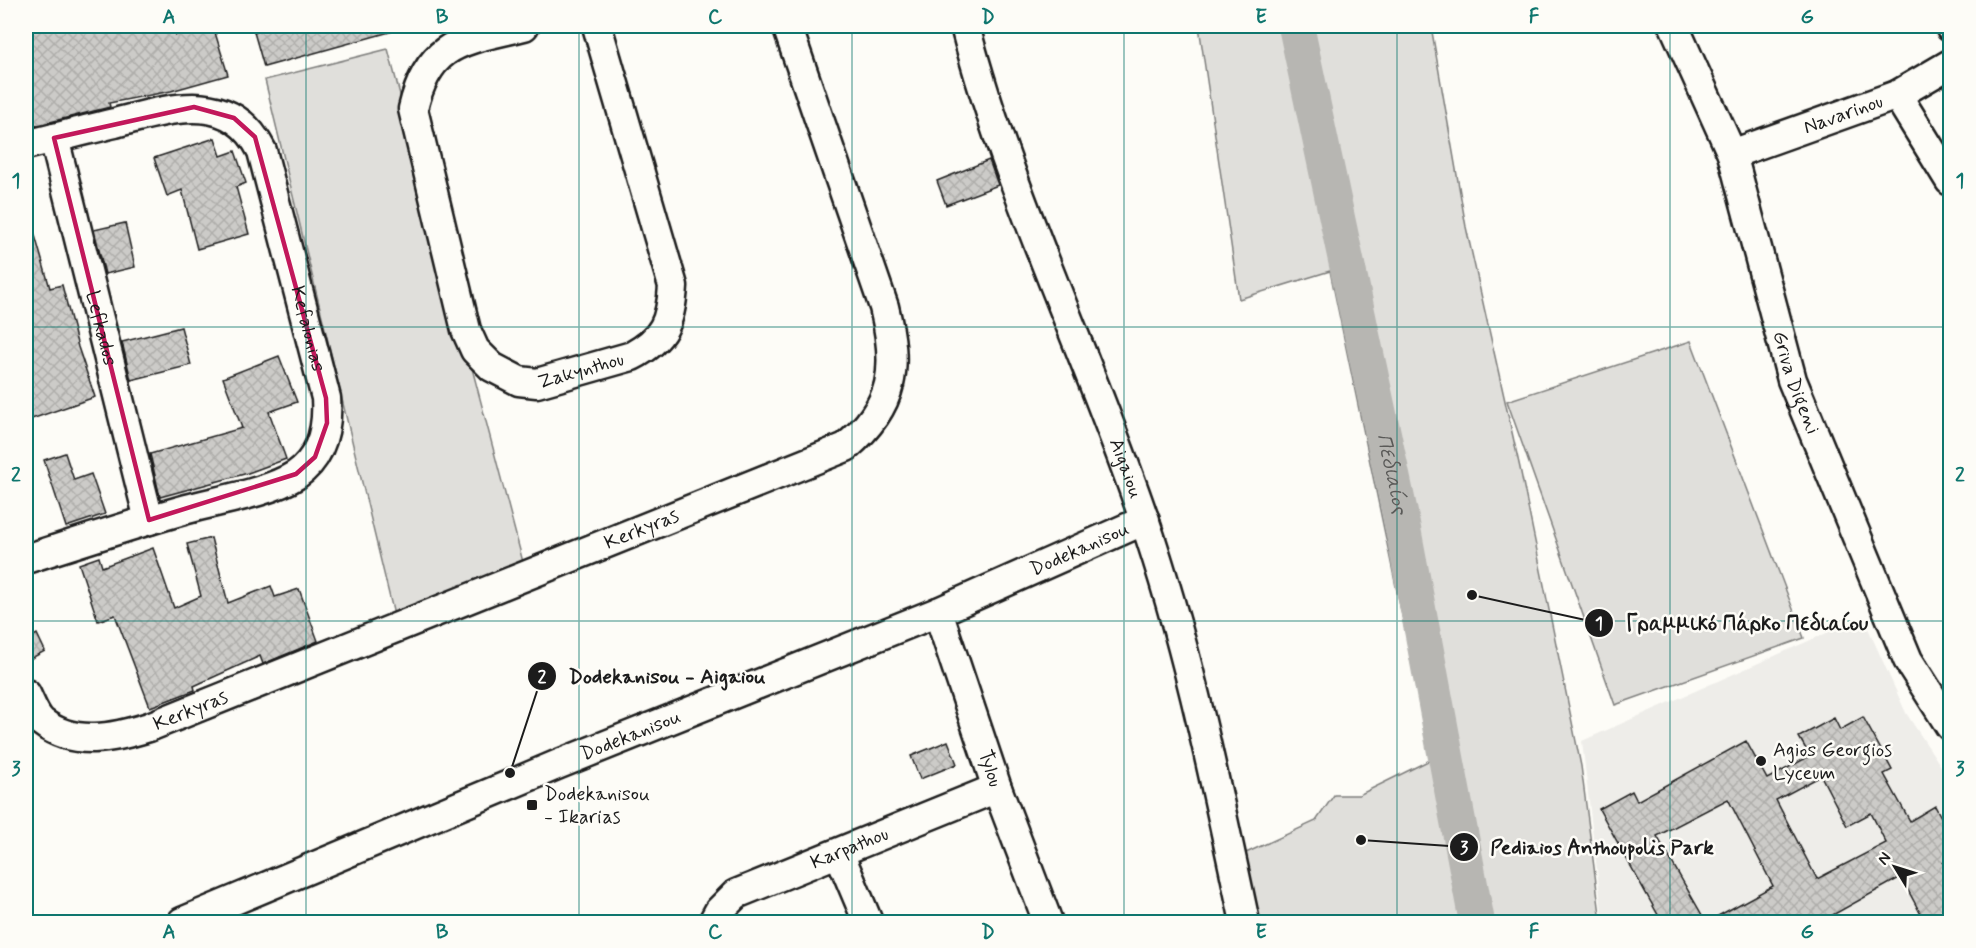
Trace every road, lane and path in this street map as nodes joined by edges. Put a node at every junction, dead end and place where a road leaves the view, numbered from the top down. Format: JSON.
{"nodes":[{"id":1,"x":524,"y":26,"type":"edge"},
{"id":2,"x":597,"y":26,"type":"edge"},
{"id":3,"x":787,"y":26,"type":"edge"},
{"id":4,"x":965,"y":26,"type":"edge"},
{"id":5,"x":1674,"y":26,"type":"edge"},
{"id":6,"x":1950,"y":64,"type":"edge"},
{"id":7,"x":1897,"y":95,"type":"junction"},
{"id":8,"x":54,"y":138,"type":"junction"},
{"id":9,"x":26,"y":145,"type":"edge"},
{"id":10,"x":1732,"y":154,"type":"junction"},
{"id":11,"x":1950,"y":181,"type":"edge"},
{"id":12,"x":149,"y":520,"type":"junction"},
{"id":13,"x":1145,"y":520,"type":"junction"},
{"id":14,"x":26,"y":559,"type":"edge"},
{"id":15,"x":938,"y":612,"type":"junction"},
{"id":16,"x":26,"y":694,"type":"edge"},
{"id":17,"x":1950,"y":726,"type":"edge"},
{"id":18,"x":997,"y":788,"type":"junction"},
{"id":19,"x":839,"y":853,"type":"junction"},
{"id":20,"x":182,"y":922,"type":"edge"},
{"id":21,"x":713,"y":922,"type":"edge"},
{"id":22,"x":868,"y":922,"type":"edge"},
{"id":23,"x":1048,"y":922,"type":"edge"},
{"id":24,"x":1245,"y":922,"type":"edge"}],
"edges":[{"from":1,"to":2,"type":"street","name":"Zakynthou"},
{"from":3,"to":16,"type":"street","name":"Kerkyras"},
{"from":4,"to":13,"type":"street","name":"Aigaiou"},
{"from":5,"to":10,"type":"street","name":"Griva Digeni"},
{"from":6,"to":7,"type":"street","name":"Navarinou"},
{"from":7,"to":10,"type":"street","name":"Navarinou"},
{"from":7,"to":11,"type":"street"},
{"from":8,"to":9,"type":"street","name":"Kefalonias"},
{"from":8,"to":12,"type":"street","name":"Lefkados"},
{"from":8,"to":12,"type":"street","name":"Kefalonias"},
{"from":10,"to":17,"type":"street","name":"Griva Digeni"},
{"from":12,"to":14,"type":"street","name":"Kefalonias"},
{"from":13,"to":15,"type":"street","name":"Dodekanisou"},
{"from":13,"to":24,"type":"street","name":"Aigaiou"},
{"from":15,"to":18,"type":"street","name":"Tylou"},
{"from":15,"to":20,"type":"street","name":"Dodekanisou"},
{"from":18,"to":19,"type":"street","name":"Karpathou"},
{"from":18,"to":23,"type":"street","name":"Tylou"},
{"from":19,"to":21,"type":"street","name":"Karpathou"},
{"from":19,"to":22,"type":"street"}]}
